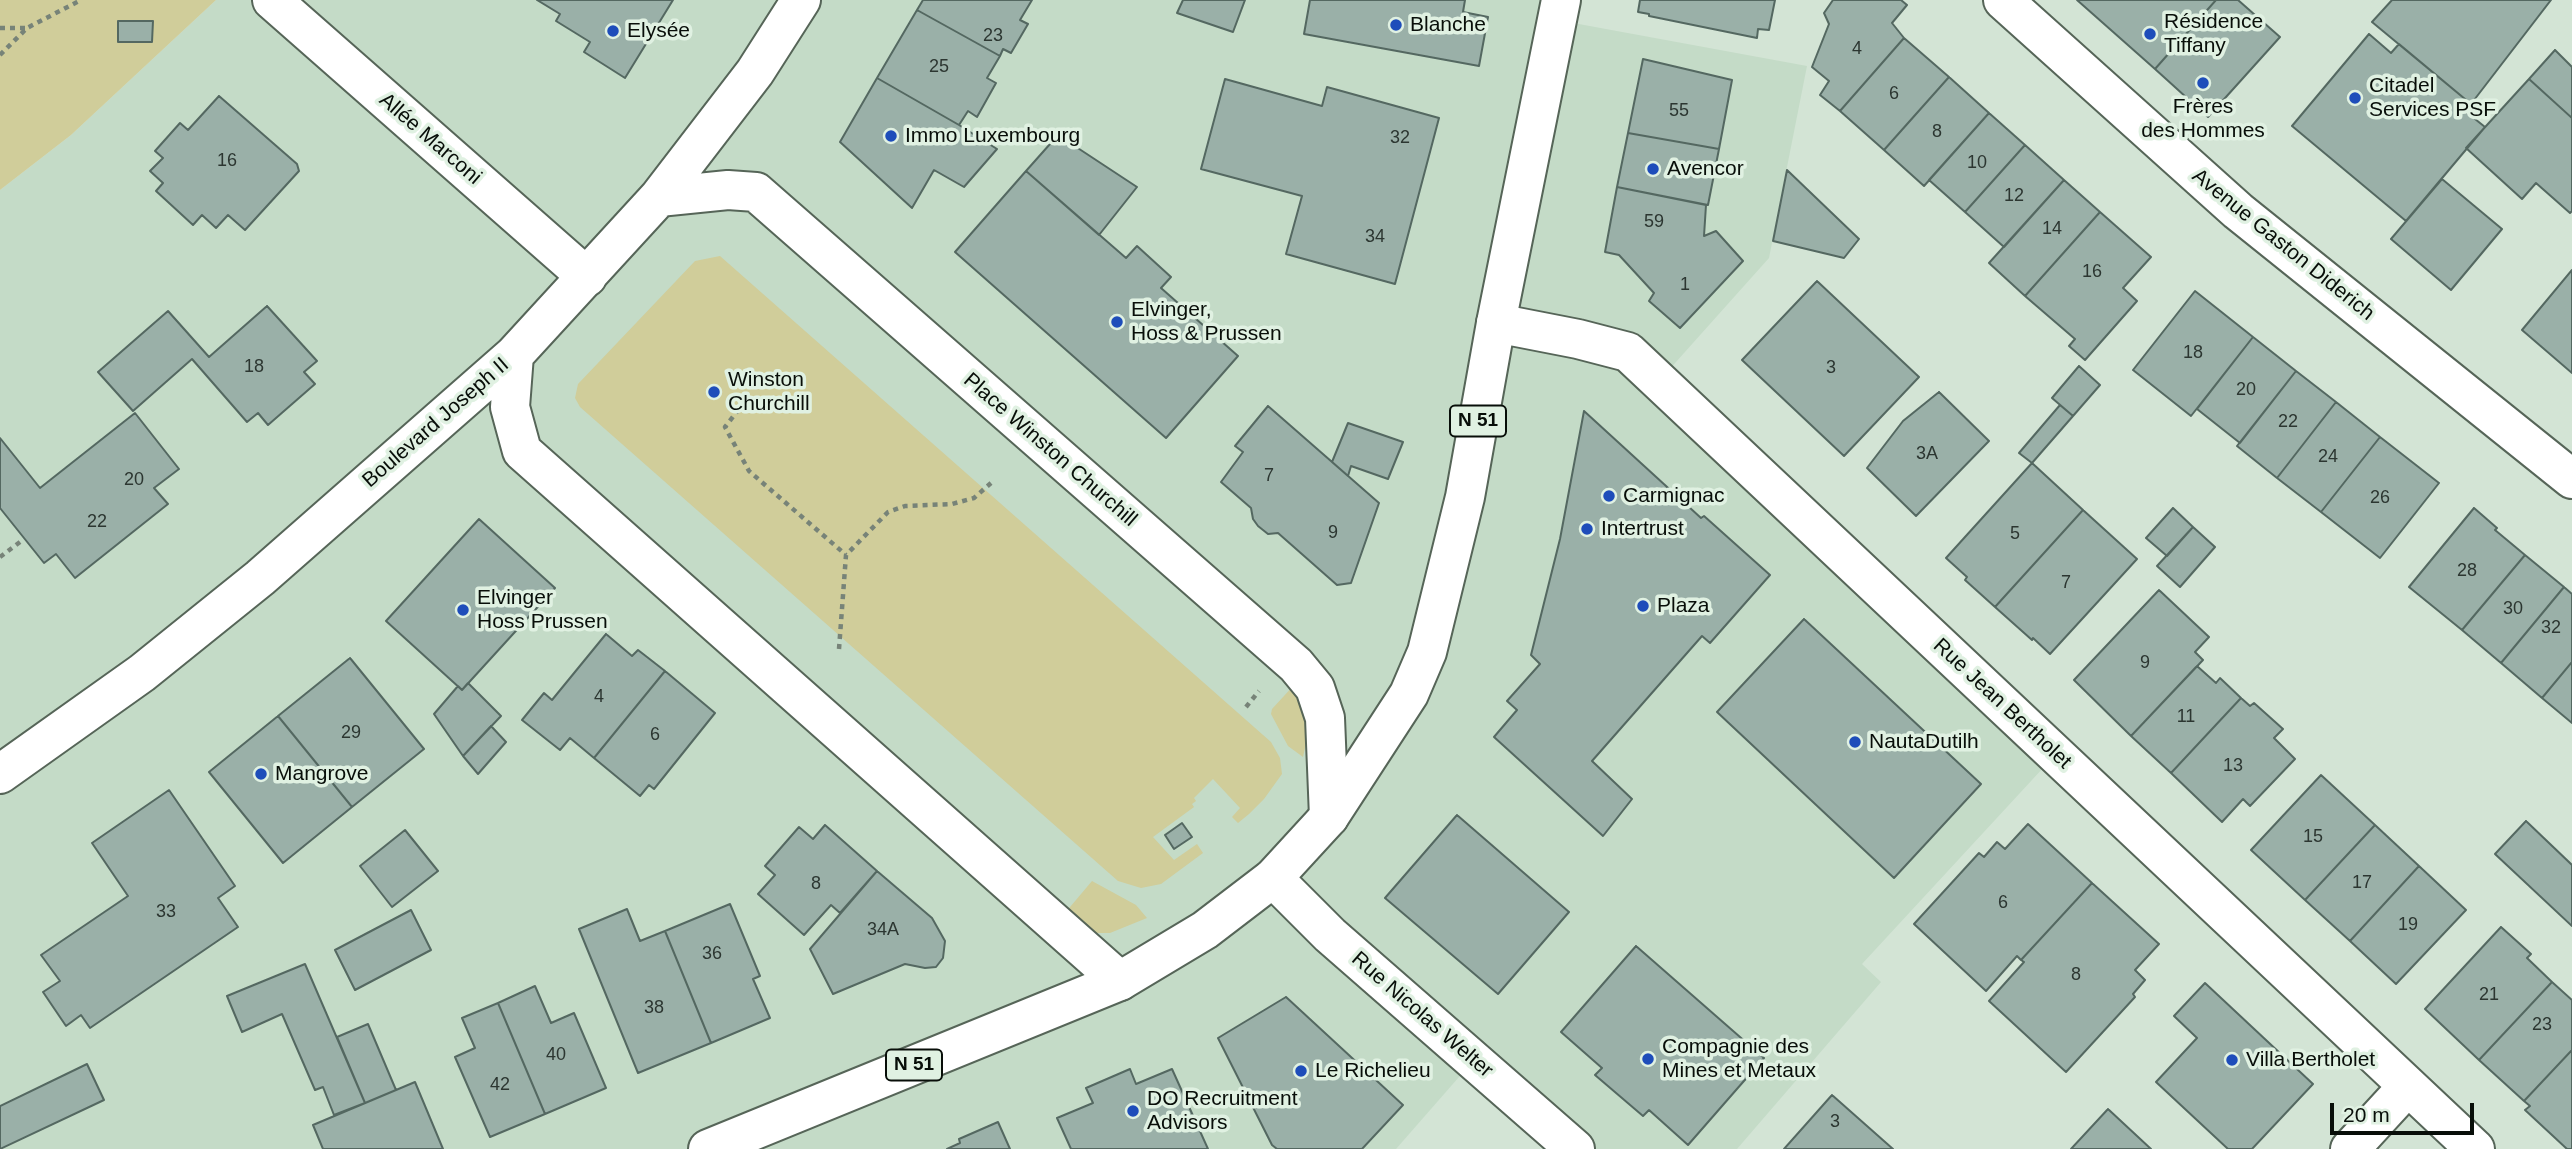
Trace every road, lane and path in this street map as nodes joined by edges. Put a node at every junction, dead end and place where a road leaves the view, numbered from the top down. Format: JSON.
{"nodes":[{"id":1,"x":81,"y":0,"type":"edge"},
{"id":2,"x":272,"y":0,"type":"edge"},
{"id":3,"x":801,"y":0,"type":"edge"},
{"id":4,"x":1561,"y":0,"type":"edge"},
{"id":5,"x":2003,"y":0,"type":"edge"},
{"id":6,"x":0,"y":28,"type":"edge"},
{"id":7,"x":27,"y":28,"type":"junction"},
{"id":8,"x":0,"y":55,"type":"edge"},
{"id":9,"x":659,"y":197,"type":"junction"},
{"id":10,"x":587,"y":278,"type":"junction"},
{"id":11,"x":1496,"y":323,"type":"junction"},
{"id":12,"x":514,"y":355,"type":"junction"},
{"id":13,"x":738,"y":409,"type":"dead end"},
{"id":14,"x":2572,"y":479,"type":"edge"},
{"id":15,"x":991,"y":483,"type":"dead end"},
{"id":16,"x":24,"y":539,"type":"dead end"},
{"id":17,"x":846,"y":555,"type":"junction"},
{"id":18,"x":0,"y":557,"type":"edge"},
{"id":19,"x":839,"y":649,"type":"dead end"},
{"id":20,"x":0,"y":775,"type":"edge"},
{"id":21,"x":1329,"y":817,"type":"junction"},
{"id":22,"x":1273,"y":877,"type":"junction"},
{"id":23,"x":1120,"y":981,"type":"junction"},
{"id":24,"x":2408,"y":1086,"type":"junction"},
{"id":25,"x":708,"y":1149,"type":"edge"},
{"id":26,"x":1575,"y":1149,"type":"edge"},
{"id":27,"x":2350,"y":1149,"type":"edge"},
{"id":28,"x":2475,"y":1149,"type":"edge"}],
"edges":[{"from":1,"to":7,"type":"path"},
{"from":2,"to":10,"type":"main road","name":"Allée Marconi"},
{"from":3,"to":9,"type":"main road","name":"Boulevard Joseph II"},
{"from":4,"to":11,"type":"main road","number":"N 51"},
{"from":5,"to":14,"type":"main road","name":"Avenue Gaston Diderich"},
{"from":6,"to":7,"type":"path"},
{"from":7,"to":8,"type":"path"},
{"from":9,"to":10,"type":"main road","name":"Boulevard Joseph II"},
{"from":9,"to":21,"type":"main road","name":"Place Winston Churchill"},
{"from":10,"to":12,"type":"main road","name":"Boulevard Joseph II"},
{"from":11,"to":21,"type":"main road","number":"N 51"},
{"from":11,"to":24,"type":"main road","name":"Rue Jean Bertholet"},
{"from":12,"to":20,"type":"main road","name":"Boulevard Joseph II"},
{"from":12,"to":23,"type":"main road"},
{"from":13,"to":17,"type":"path"},
{"from":15,"to":17,"type":"path"},
{"from":16,"to":18,"type":"path"},
{"from":17,"to":19,"type":"path"},
{"from":21,"to":22,"type":"main road","number":"N 51"},
{"from":22,"to":23,"type":"main road","number":"N 51"},
{"from":22,"to":26,"type":"main road","name":"Rue Nicolas Welter"},
{"from":23,"to":25,"type":"main road","number":"N 51"},
{"from":24,"to":27,"type":"main road"},
{"from":24,"to":28,"type":"main road","name":"Rue Jean Bertholet"}]}
